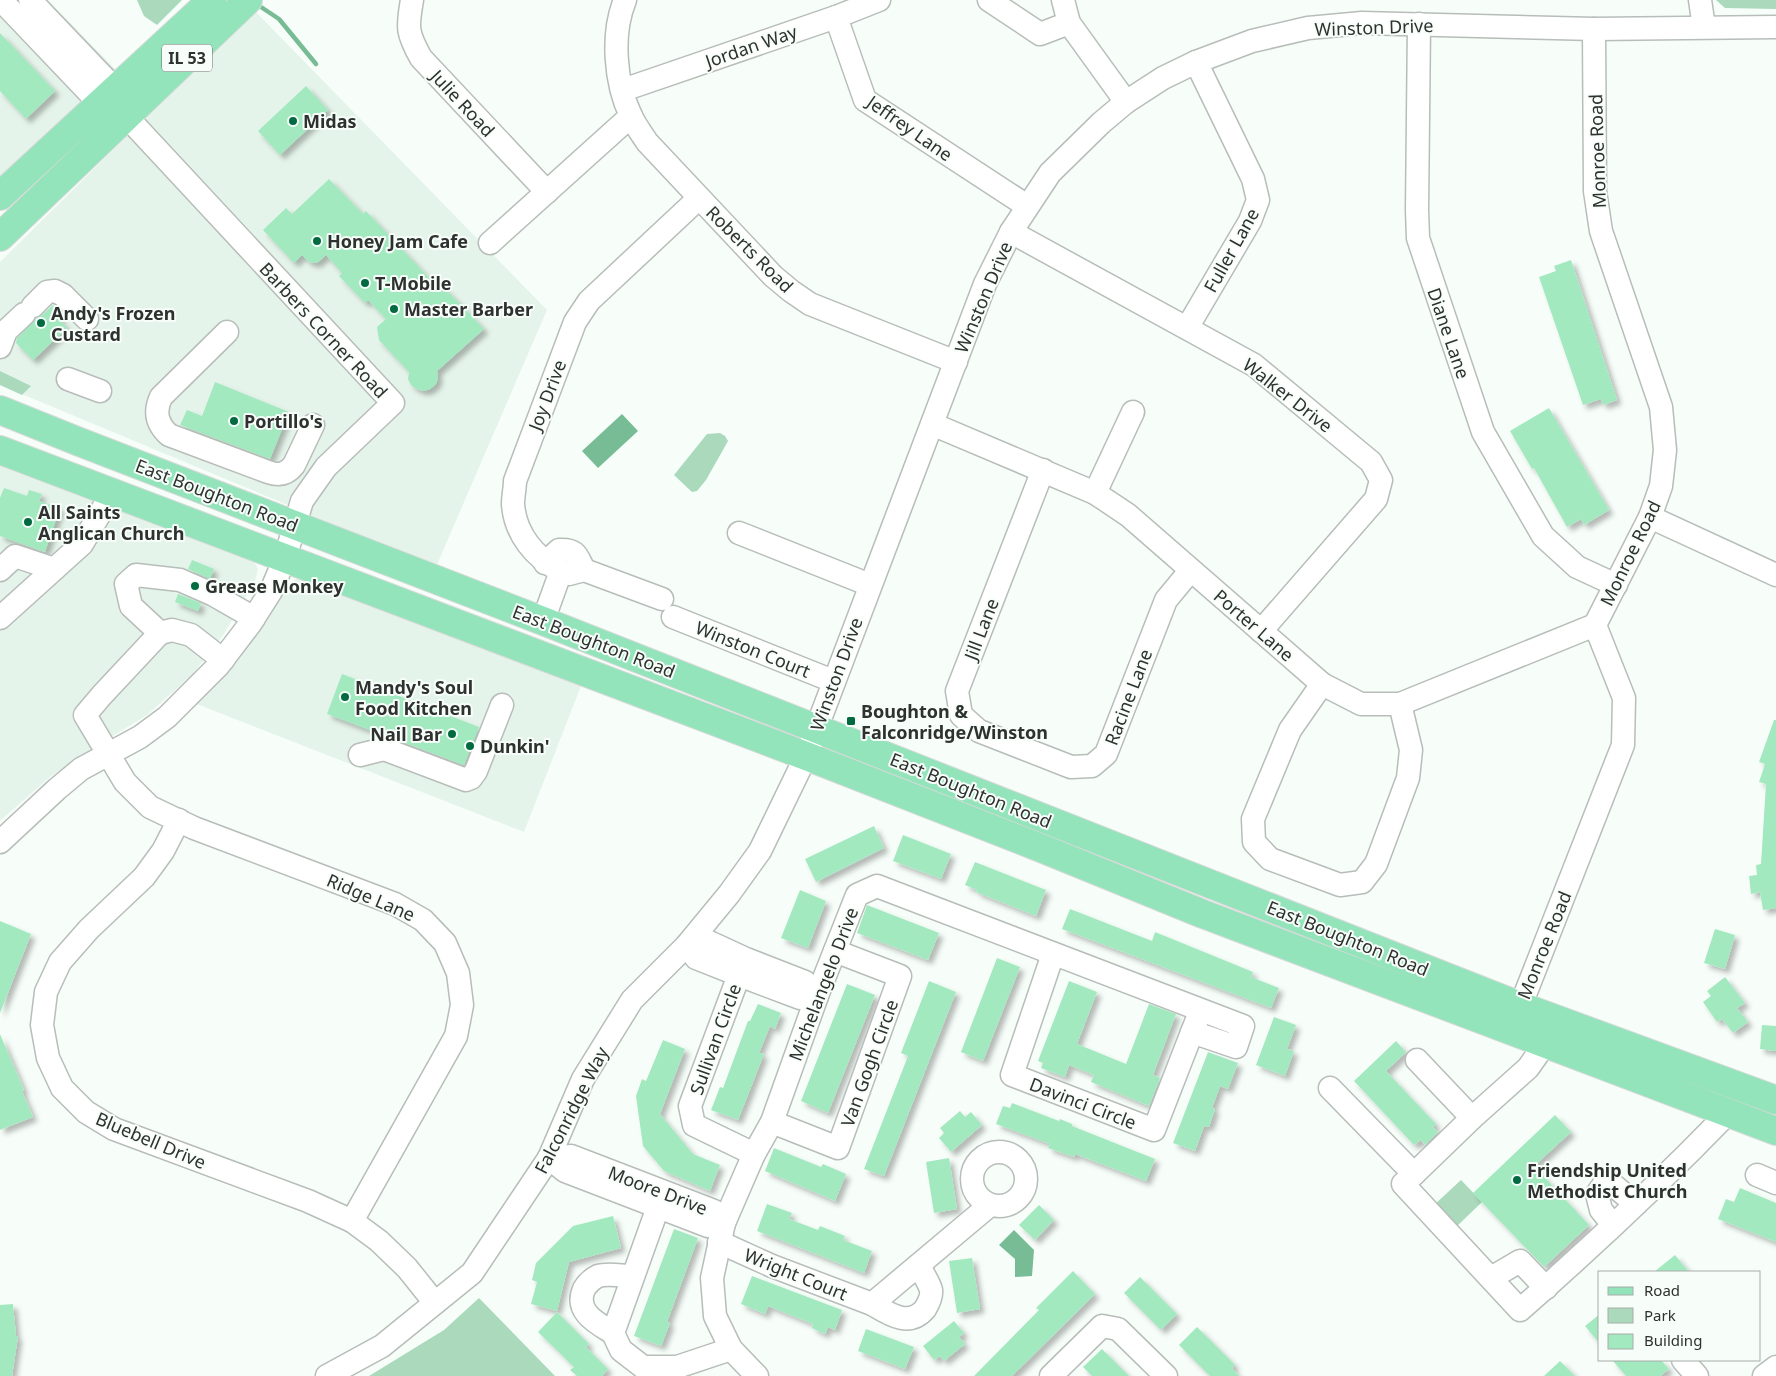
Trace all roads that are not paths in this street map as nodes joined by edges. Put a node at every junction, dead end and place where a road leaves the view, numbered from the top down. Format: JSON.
{"nodes":[{"id":1,"x":1,"y":0,"type":"edge"},
{"id":2,"x":30,"y":0,"type":"edge"},
{"id":3,"x":212,"y":0,"type":"edge"},
{"id":4,"x":248,"y":0,"type":"edge"},
{"id":5,"x":412,"y":0,"type":"edge"},
{"id":6,"x":625,"y":0,"type":"edge"},
{"id":7,"x":879,"y":0,"type":"edge"},
{"id":8,"x":989,"y":0,"type":"edge"},
{"id":9,"x":1063,"y":0,"type":"edge"},
{"id":10,"x":1700,"y":0,"type":"edge"},
{"id":11,"x":836,"y":17,"type":"junction"},
{"id":12,"x":1069,"y":23,"type":"junction"},
{"id":13,"x":1419,"y":24,"type":"junction"},
{"id":14,"x":1776,"y":26,"type":"edge"},
{"id":15,"x":1704,"y":27,"type":"junction"},
{"id":16,"x":1594,"y":29,"type":"junction"},
{"id":17,"x":1196,"y":62,"type":"junction"},
{"id":18,"x":623,"y":90,"type":"junction"},
{"id":19,"x":107,"y":97,"type":"junction"},
{"id":20,"x":1126,"y":102,"type":"junction"},
{"id":21,"x":126,"y":116,"type":"junction"},
{"id":22,"x":631,"y":116,"type":"junction"},
{"id":23,"x":547,"y":192,"type":"junction"},
{"id":24,"x":0,"y":196,"type":"edge"},
{"id":25,"x":699,"y":198,"type":"junction"},
{"id":26,"x":1027,"y":206,"type":"junction"},
{"id":27,"x":1011,"y":232,"type":"junction"},
{"id":28,"x":0,"y":237,"type":"edge"},
{"id":29,"x":490,"y":243,"type":"dead end"},
{"id":30,"x":87,"y":319,"type":"dead end"},
{"id":31,"x":1188,"y":328,"type":"junction"},
{"id":32,"x":227,"y":332,"type":"dead end"},
{"id":33,"x":0,"y":347,"type":"edge"},
{"id":34,"x":956,"y":362,"type":"junction"},
{"id":35,"x":68,"y":379,"type":"dead end"},
{"id":36,"x":100,"y":391,"type":"dead end"},
{"id":37,"x":0,"y":410,"type":"edge"},
{"id":38,"x":1133,"y":412,"type":"dead end"},
{"id":39,"x":932,"y":424,"type":"junction"},
{"id":40,"x":313,"y":425,"type":"dead end"},
{"id":41,"x":0,"y":450,"type":"edge"},
{"id":42,"x":1043,"y":470,"type":"junction"},
{"id":43,"x":112,"y":493,"type":"junction"},
{"id":44,"x":1095,"y":493,"type":"junction"},
{"id":45,"x":1650,"y":517,"type":"junction"},
{"id":46,"x":295,"y":524,"type":"junction"},
{"id":47,"x":739,"y":533,"type":"dead end"},
{"id":48,"x":285,"y":558,"type":"junction"},
{"id":49,"x":553,"y":567,"type":"junction"},
{"id":50,"x":54,"y":569,"type":"junction"},
{"id":51,"x":0,"y":570,"type":"edge"},
{"id":52,"x":1190,"y":570,"type":"junction"},
{"id":53,"x":1776,"y":575,"type":"edge"},
{"id":54,"x":870,"y":585,"type":"junction"},
{"id":55,"x":1616,"y":585,"type":"junction"},
{"id":56,"x":0,"y":618,"type":"edge"},
{"id":57,"x":254,"y":618,"type":"junction"},
{"id":58,"x":542,"y":621,"type":"junction"},
{"id":59,"x":1595,"y":625,"type":"junction"},
{"id":60,"x":1261,"y":631,"type":"junction"},
{"id":61,"x":160,"y":634,"type":"junction"},
{"id":62,"x":223,"y":660,"type":"junction"},
{"id":63,"x":833,"y":681,"type":"junction"},
{"id":64,"x":1322,"y":684,"type":"junction"},
{"id":65,"x":1400,"y":704,"type":"junction"},
{"id":66,"x":502,"y":705,"type":"dead end"},
{"id":67,"x":816,"y":728,"type":"junction"},
{"id":68,"x":1031,"y":752,"type":"joint"},
{"id":69,"x":108,"y":754,"type":"junction"},
{"id":70,"x":360,"y":756,"type":"dead end"},
{"id":71,"x":806,"y":756,"type":"junction"},
{"id":72,"x":179,"y":820,"type":"junction"},
{"id":73,"x":0,"y":842,"type":"edge"},
{"id":74,"x":687,"y":945,"type":"junction"},
{"id":75,"x":834,"y":951,"type":"junction"},
{"id":76,"x":1052,"y":954,"type":"junction"},
{"id":77,"x":738,"y":975,"type":"junction"},
{"id":78,"x":817,"y":996,"type":"junction"},
{"id":79,"x":1520,"y":1006,"type":"junction"},
{"id":80,"x":1200,"y":1011,"type":"junction"},
{"id":81,"x":1511,"y":1031,"type":"junction"},
{"id":82,"x":1192,"y":1032,"type":"junction"},
{"id":83,"x":1545,"y":1044,"type":"junction"},
{"id":84,"x":1416,"y":1060,"type":"dead end"},
{"id":85,"x":1330,"y":1088,"type":"dead end"},
{"id":86,"x":1776,"y":1100,"type":"edge"},
{"id":87,"x":1728,"y":1113,"type":"junction"},
{"id":88,"x":1472,"y":1118,"type":"junction"},
{"id":89,"x":772,"y":1122,"type":"junction"},
{"id":90,"x":1776,"y":1131,"type":"edge"},
{"id":91,"x":754,"y":1154,"type":"junction"},
{"id":92,"x":549,"y":1158,"type":"junction"},
{"id":93,"x":1414,"y":1174,"type":"junction"},
{"id":94,"x":1636,"y":1204,"type":"junction"},
{"id":95,"x":990,"y":1205,"type":"dead end"},
{"id":96,"x":658,"y":1207,"type":"junction"},
{"id":97,"x":352,"y":1221,"type":"junction"},
{"id":98,"x":1613,"y":1225,"type":"junction"},
{"id":99,"x":722,"y":1233,"type":"junction"},
{"id":100,"x":918,"y":1265,"type":"junction"},
{"id":101,"x":633,"y":1276,"type":"junction"},
{"id":102,"x":1491,"y":1278,"type":"junction"},
{"id":103,"x":1546,"y":1288,"type":"junction"},
{"id":104,"x":435,"y":1303,"type":"junction"},
{"id":105,"x":872,"y":1304,"type":"junction"},
{"id":106,"x":613,"y":1333,"type":"junction"},
{"id":107,"x":731,"y":1349,"type":"junction"},
{"id":108,"x":1684,"y":1361,"type":"edge"},
{"id":109,"x":1776,"y":1367,"type":"edge"},
{"id":110,"x":1058,"y":1374,"type":"edge"},
{"id":111,"x":327,"y":1376,"type":"edge"},
{"id":112,"x":758,"y":1376,"type":"edge"},
{"id":113,"x":1166,"y":1376,"type":"edge"},
{"id":114,"x":1697,"y":1376,"type":"edge"},
{"id":115,"x":1764,"y":1376,"type":"edge"}],
"edges":[{"from":1,"to":19,"type":"street","name":"Barbers Corner Road"},
{"from":2,"to":19,"type":"street","name":"Barbers Corner Road"},
{"from":3,"to":19,"type":"main road","number":"IL 53"},
{"from":4,"to":21,"type":"main road","number":"IL 53"},
{"from":5,"to":23,"type":"street","name":"Julie Road"},
{"from":6,"to":18,"type":"street","name":"Roberts Road"},
{"from":7,"to":11,"type":"street","name":"Jordan Way"},
{"from":8,"to":12,"type":"street"},
{"from":9,"to":12,"type":"street"},
{"from":10,"to":15,"type":"street"},
{"from":11,"to":18,"type":"street","name":"Jordan Way"},
{"from":11,"to":26,"type":"street","name":"Jeffrey Lane"},
{"from":12,"to":20,"type":"street"},
{"from":13,"to":16,"type":"street","name":"Winston Drive"},
{"from":13,"to":17,"type":"street","name":"Winston Drive"},
{"from":13,"to":55,"type":"street","name":"Diane Lane"},
{"from":14,"to":15,"type":"street","name":"Winston Drive"},
{"from":15,"to":16,"type":"street","name":"Winston Drive"},
{"from":16,"to":45,"type":"street","name":"Monroe Road"},
{"from":17,"to":20,"type":"street","name":"Winston Drive"},
{"from":17,"to":31,"type":"street","name":"Fuller Lane"},
{"from":18,"to":22,"type":"street","name":"Roberts Road"},
{"from":19,"to":21,"type":"street","name":"Barbers Corner Road"},
{"from":19,"to":24,"type":"main road","number":"IL 53"},
{"from":20,"to":26,"type":"street","name":"Winston Drive"},
{"from":21,"to":28,"type":"main road","number":"IL 53"},
{"from":21,"to":46,"type":"street","name":"Barbers Corner Road"},
{"from":22,"to":23,"type":"street"},
{"from":22,"to":25,"type":"street","name":"Roberts Road"},
{"from":23,"to":29,"type":"street"},
{"from":25,"to":34,"type":"street","name":"Roberts Road"},
{"from":25,"to":49,"type":"street","name":"Joy Drive"},
{"from":26,"to":27,"type":"street","name":"Winston Drive"},
{"from":27,"to":31,"type":"street","name":"Walker Drive"},
{"from":27,"to":34,"type":"street","name":"Winston Drive"},
{"from":30,"to":33,"type":"street"},
{"from":31,"to":60,"type":"street","name":"Walker Drive"},
{"from":32,"to":40,"type":"street"},
{"from":34,"to":39,"type":"street","name":"Winston Drive"},
{"from":35,"to":36,"type":"street"},
{"from":37,"to":46,"type":"main road","name":"East Boughton Road"},
{"from":38,"to":44,"type":"street"},
{"from":39,"to":42,"type":"street","name":"Porter Lane"},
{"from":39,"to":54,"type":"street","name":"Winston Drive"},
{"from":41,"to":43,"type":"main road","name":"East Boughton Road"},
{"from":42,"to":44,"type":"street","name":"Porter Lane"},
{"from":42,"to":68,"type":"street","name":"Jill Lane"},
{"from":43,"to":48,"type":"main road","name":"East Boughton Road"},
{"from":43,"to":50,"type":"street"},
{"from":44,"to":52,"type":"street","name":"Porter Lane"},
{"from":45,"to":53,"type":"street"},
{"from":45,"to":55,"type":"street","name":"Monroe Road"},
{"from":46,"to":48,"type":"street","name":"Barbers Corner Road"},
{"from":46,"to":58,"type":"main road","name":"East Boughton Road"},
{"from":47,"to":54,"type":"street"},
{"from":48,"to":57,"type":"street","name":"Barbers Corner Road"},
{"from":48,"to":71,"type":"main road","name":"East Boughton Road"},
{"from":49,"to":58,"type":"street"},
{"from":49,"to":63,"type":"street","name":"Winston Court"},
{"from":50,"to":51,"type":"street"},
{"from":50,"to":56,"type":"street"},
{"from":52,"to":60,"type":"street","name":"Porter Lane"},
{"from":52,"to":68,"type":"street","name":"Racine Lane"},
{"from":54,"to":63,"type":"street","name":"Winston Drive"},
{"from":55,"to":59,"type":"street","name":"Monroe Road"},
{"from":57,"to":61,"type":"street"},
{"from":57,"to":62,"type":"street","name":"Barbers Corner Road"},
{"from":58,"to":67,"type":"main road","name":"East Boughton Road"},
{"from":59,"to":65,"type":"street","name":"Porter Lane"},
{"from":59,"to":79,"type":"street","name":"Monroe Road"},
{"from":60,"to":64,"type":"street","name":"Porter Lane"},
{"from":61,"to":62,"type":"street"},
{"from":61,"to":69,"type":"street","name":"Ridge Lane"},
{"from":62,"to":69,"type":"street","name":"Barbers Corner Road"},
{"from":63,"to":67,"type":"street","name":"Winston Drive"},
{"from":64,"to":65,"type":"street","name":"Porter Lane"},
{"from":64,"to":65,"type":"street"},
{"from":66,"to":70,"type":"street"},
{"from":67,"to":71,"type":"street","name":"Winston Drive"},
{"from":67,"to":79,"type":"main road","name":"East Boughton Road"},
{"from":69,"to":72,"type":"street","name":"Ridge Lane"},
{"from":69,"to":73,"type":"street","name":"Barbers Corner Road"},
{"from":71,"to":74,"type":"street","name":"Falconridge Way"},
{"from":71,"to":81,"type":"main road","name":"East Boughton Road"},
{"from":72,"to":97,"type":"street","name":"Ridge Lane"},
{"from":72,"to":97,"type":"street","name":"Bluebell Drive"},
{"from":74,"to":77,"type":"street"},
{"from":74,"to":78,"type":"street"},
{"from":74,"to":92,"type":"street","name":"Falconridge Way"},
{"from":75,"to":76,"type":"street","name":"Michelangelo Drive"},
{"from":75,"to":78,"type":"street","name":"Michelangelo Drive"},
{"from":75,"to":89,"type":"street","name":"Van Gogh Circle"},
{"from":76,"to":80,"type":"street","name":"Michelangelo Drive"},
{"from":76,"to":82,"type":"street","name":"Davinci Circle"},
{"from":77,"to":78,"type":"street"},
{"from":77,"to":91,"type":"street","name":"Sullivan Circle"},
{"from":78,"to":89,"type":"street","name":"Michelangelo Drive"},
{"from":79,"to":81,"type":"street","name":"Monroe Road"},
{"from":79,"to":86,"type":"main road","name":"East Boughton Road"},
{"from":80,"to":82,"type":"street","name":"Davinci Circle"},
{"from":80,"to":82,"type":"street","name":"Michelangelo Drive"},
{"from":81,"to":83,"type":"main road","name":"East Boughton Road"},
{"from":83,"to":87,"type":"main road","name":"East Boughton Road"},
{"from":83,"to":88,"type":"street"},
{"from":84,"to":88,"type":"street"},
{"from":85,"to":93,"type":"street"},
{"from":87,"to":90,"type":"main road","name":"East Boughton Road"},
{"from":87,"to":94,"type":"street"},
{"from":88,"to":93,"type":"street"},
{"from":89,"to":91,"type":"street","name":"Michelangelo Drive"},
{"from":91,"to":99,"type":"street","name":"Michelangelo Drive"},
{"from":92,"to":96,"type":"street","name":"Moore Drive"},
{"from":92,"to":99,"type":"street","name":"Moore Drive"},
{"from":92,"to":104,"type":"street","name":"Falconridge Way"},
{"from":93,"to":102,"type":"street"},
{"from":94,"to":98,"type":"street"},
{"from":94,"to":98,"type":"street"},
{"from":95,"to":100,"type":"street"},
{"from":96,"to":99,"type":"street","name":"Moore Drive"},
{"from":96,"to":101,"type":"street"},
{"from":97,"to":104,"type":"street","name":"Bluebell Drive"},
{"from":98,"to":103,"type":"street"},
{"from":99,"to":105,"type":"street","name":"Wright Court"},
{"from":99,"to":107,"type":"street","name":"Michelangelo Drive"},
{"from":100,"to":105,"type":"street"},
{"from":100,"to":105,"type":"street","name":"Wright Court"},
{"from":101,"to":106,"type":"street"},
{"from":101,"to":106,"type":"street"},
{"from":102,"to":103,"type":"street"},
{"from":102,"to":103,"type":"street"},
{"from":104,"to":111,"type":"street","name":"Falconridge Way"},
{"from":106,"to":107,"type":"street"},
{"from":107,"to":112,"type":"street","name":"Michelangelo Drive"},
{"from":108,"to":114,"type":"street"},
{"from":109,"to":115,"type":"street"},
{"from":110,"to":113,"type":"street"}]}
